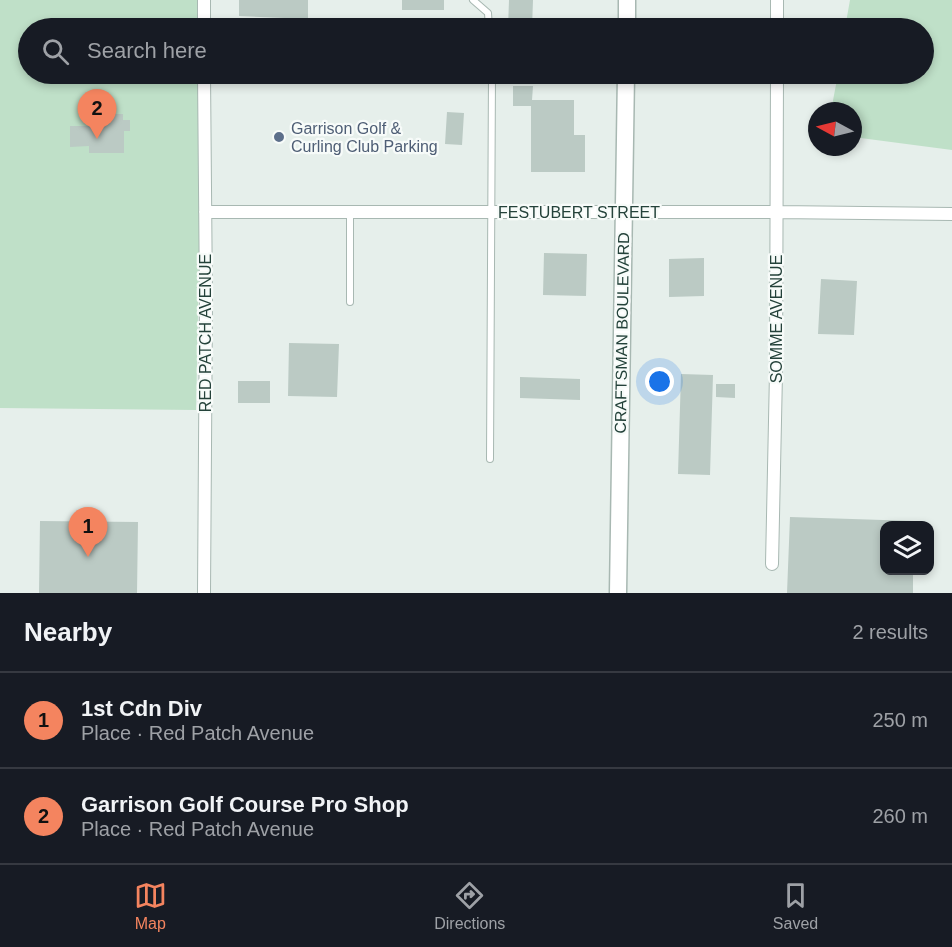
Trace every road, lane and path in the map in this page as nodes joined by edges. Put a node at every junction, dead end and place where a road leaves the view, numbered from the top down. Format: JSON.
{"nodes":[{"id":1,"x":204,"y":0,"type":"edge"},
{"id":2,"x":473,"y":0,"type":"edge"},
{"id":3,"x":627,"y":0,"type":"edge"},
{"id":4,"x":777,"y":0,"type":"edge"},
{"id":5,"x":204,"y":18,"type":"edge"},
{"id":6,"x":488,"y":18,"type":"edge"},
{"id":7,"x":627,"y":18,"type":"edge"},
{"id":8,"x":777,"y":18,"type":"edge"},
{"id":9,"x":204,"y":84,"type":"edge"},
{"id":10,"x":492,"y":84,"type":"edge"},
{"id":11,"x":626,"y":84,"type":"edge"},
{"id":12,"x":777,"y":84,"type":"edge"},
{"id":13,"x":205,"y":212,"type":"junction"},
{"id":14,"x":350,"y":212,"type":"junction"},
{"id":15,"x":491,"y":212,"type":"junction"},
{"id":16,"x":624,"y":212,"type":"junction"},
{"id":17,"x":777,"y":212,"type":"junction"},
{"id":18,"x":952,"y":214,"type":"edge"},
{"id":19,"x":350,"y":302,"type":"dead end"},
{"id":20,"x":490,"y":459,"type":"dead end"},
{"id":21,"x":772,"y":564,"type":"dead end"},
{"id":22,"x":204,"y":593,"type":"edge"},
{"id":23,"x":618,"y":593,"type":"edge"}],
"edges":[{"from":1,"to":5,"type":"street"},
{"from":2,"to":6,"type":"lane"},
{"from":3,"to":7,"type":"street"},
{"from":4,"to":8,"type":"street"},
{"from":9,"to":13,"type":"street","name":"RED PATCH AVENUE"},
{"from":10,"to":15,"type":"lane"},
{"from":11,"to":16,"type":"street","name":"CRAFTSMAN BOULEVARD"},
{"from":12,"to":17,"type":"street","name":"SOMME AVENUE"},
{"from":13,"to":14,"type":"street","name":"FESTUBERT STREET"},
{"from":13,"to":22,"type":"street","name":"RED PATCH AVENUE"},
{"from":14,"to":15,"type":"street","name":"FESTUBERT STREET"},
{"from":14,"to":19,"type":"lane"},
{"from":15,"to":16,"type":"street","name":"FESTUBERT STREET"},
{"from":15,"to":20,"type":"lane"},
{"from":16,"to":17,"type":"street","name":"FESTUBERT STREET"},
{"from":16,"to":23,"type":"street","name":"CRAFTSMAN BOULEVARD"},
{"from":17,"to":18,"type":"street","name":"FESTUBERT STREET"},
{"from":17,"to":21,"type":"street","name":"SOMME AVENUE"}]}
